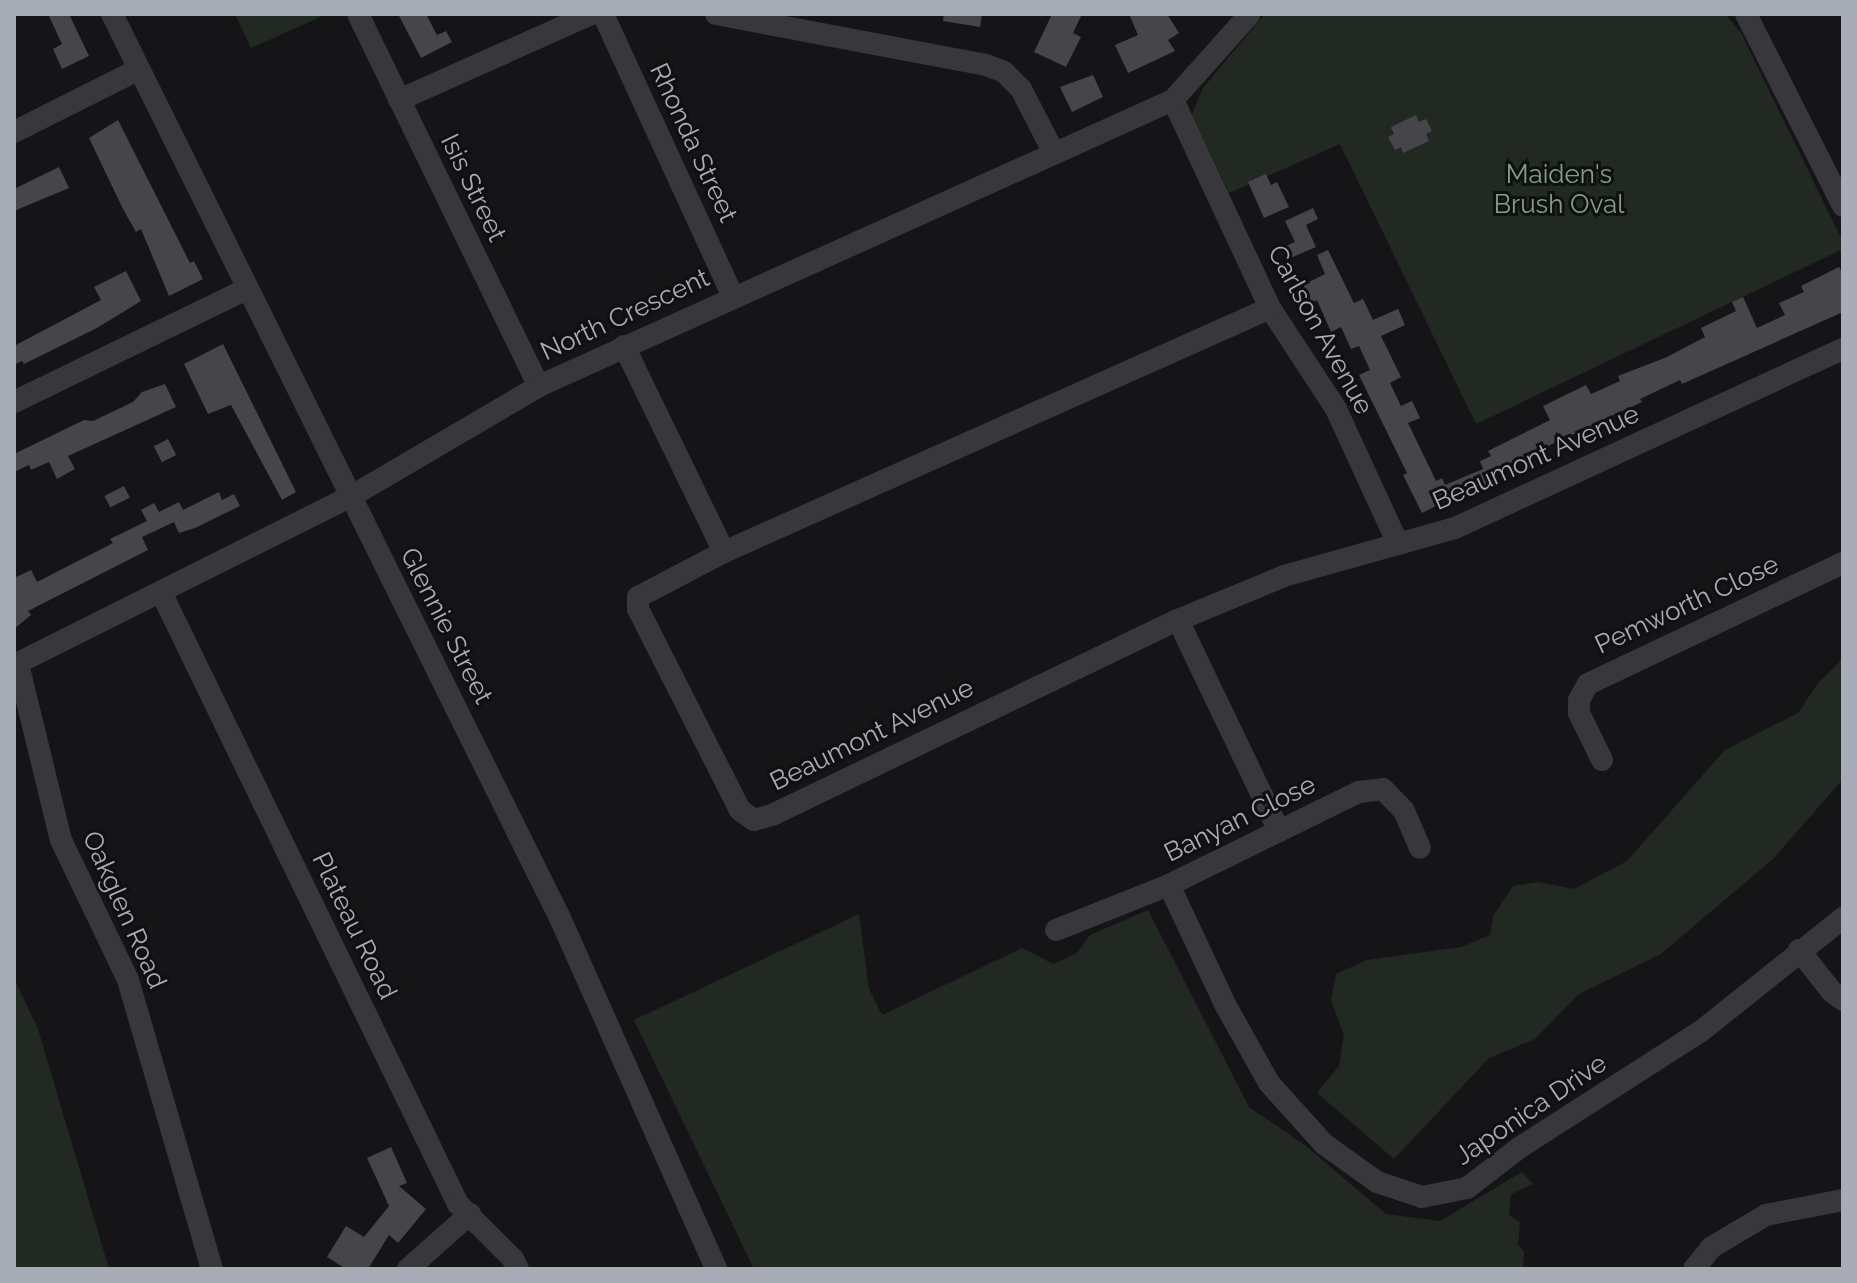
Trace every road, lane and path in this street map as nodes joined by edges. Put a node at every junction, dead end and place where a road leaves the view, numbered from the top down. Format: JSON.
{"nodes":[{"id":1,"x":112,"y":14,"type":"edge"},
{"id":2,"x":358,"y":14,"type":"edge"},
{"id":3,"x":591,"y":14,"type":"edge"},
{"id":4,"x":603,"y":14,"type":"edge"},
{"id":5,"x":716,"y":14,"type":"edge"},
{"id":6,"x":1250,"y":14,"type":"edge"},
{"id":7,"x":1746,"y":14,"type":"edge"},
{"id":8,"x":139,"y":69,"type":"junction"},
{"id":9,"x":399,"y":100,"type":"junction"},
{"id":10,"x":1173,"y":100,"type":"junction"},
{"id":11,"x":14,"y":132,"type":"edge"},
{"id":12,"x":1054,"y":153,"type":"junction"},
{"id":13,"x":1843,"y":206,"type":"edge"},
{"id":14,"x":247,"y":289,"type":"junction"},
{"id":15,"x":733,"y":296,"type":"junction"},
{"id":16,"x":1270,"y":308,"type":"junction"},
{"id":17,"x":624,"y":346,"type":"junction"},
{"id":18,"x":1843,"y":349,"type":"edge"},
{"id":19,"x":539,"y":386,"type":"junction"},
{"id":20,"x":14,"y":402,"type":"edge"},
{"id":21,"x":350,"y":497,"type":"junction"},
{"id":22,"x":1398,"y":544,"type":"junction"},
{"id":23,"x":724,"y":552,"type":"junction"},
{"id":24,"x":1843,"y":563,"type":"edge"},
{"id":25,"x":161,"y":592,"type":"junction"},
{"id":26,"x":1178,"y":620,"type":"junction"},
{"id":27,"x":16,"y":664,"type":"edge"},
{"id":28,"x":1602,"y":760,"type":"dead end"},
{"id":29,"x":1279,"y":831,"type":"junction"},
{"id":30,"x":1420,"y":848,"type":"dead end"},
{"id":31,"x":1169,"y":885,"type":"junction"},
{"id":32,"x":1843,"y":918,"type":"edge"},
{"id":33,"x":1056,"y":930,"type":"dead end"},
{"id":34,"x":1799,"y":950,"type":"junction"},
{"id":35,"x":1843,"y":1000,"type":"edge"},
{"id":36,"x":1843,"y":1200,"type":"edge"},
{"id":37,"x":470,"y":1214,"type":"junction"},
{"id":38,"x":212,"y":1269,"type":"edge"},
{"id":39,"x":408,"y":1269,"type":"edge"},
{"id":40,"x":518,"y":1269,"type":"edge"},
{"id":41,"x":716,"y":1269,"type":"edge"},
{"id":42,"x":1694,"y":1269,"type":"edge"}],
"edges":[{"from":1,"to":8,"type":"street","name":"Glennie Street"},
{"from":2,"to":9,"type":"street","name":"Isis Street"},
{"from":3,"to":9,"type":"street"},
{"from":4,"to":15,"type":"street","name":"Rhonda Street"},
{"from":5,"to":12,"type":"street"},
{"from":6,"to":10,"type":"street","name":"North Crescent"},
{"from":7,"to":13,"type":"street"},
{"from":8,"to":11,"type":"street"},
{"from":8,"to":14,"type":"street","name":"Glennie Street"},
{"from":9,"to":19,"type":"street","name":"Isis Street"},
{"from":10,"to":12,"type":"street","name":"North Crescent"},
{"from":10,"to":16,"type":"street","name":"Carlson Avenue"},
{"from":12,"to":15,"type":"street","name":"North Crescent"},
{"from":14,"to":20,"type":"street"},
{"from":14,"to":21,"type":"street","name":"Glennie Street"},
{"from":15,"to":17,"type":"street","name":"North Crescent"},
{"from":16,"to":22,"type":"street","name":"Carlson Avenue"},
{"from":16,"to":23,"type":"street","name":"Beaumont Avenue"},
{"from":17,"to":19,"type":"street","name":"North Crescent"},
{"from":17,"to":23,"type":"street"},
{"from":18,"to":22,"type":"street","name":"Beaumont Avenue"},
{"from":19,"to":21,"type":"street","name":"North Crescent"},
{"from":21,"to":25,"type":"street","name":"North Crescent"},
{"from":21,"to":41,"type":"street","name":"Glennie Street"},
{"from":22,"to":26,"type":"street","name":"Beaumont Avenue"},
{"from":23,"to":26,"type":"street","name":"Beaumont Avenue"},
{"from":24,"to":28,"type":"street","name":"Pemworth Close"},
{"from":25,"to":27,"type":"street","name":"North Crescent"},
{"from":25,"to":37,"type":"street","name":"Plateau Road"},
{"from":26,"to":29,"type":"street"},
{"from":27,"to":38,"type":"street","name":"Oakglen Road"},
{"from":29,"to":30,"type":"street","name":"Banyan Close"},
{"from":29,"to":31,"type":"street","name":"Banyan Close"},
{"from":31,"to":33,"type":"street","name":"Banyan Close"},
{"from":31,"to":34,"type":"street","name":"Japonica Drive"},
{"from":32,"to":34,"type":"street","name":"Japonica Drive"},
{"from":34,"to":35,"type":"street"},
{"from":36,"to":42,"type":"street"},
{"from":37,"to":39,"type":"street"},
{"from":37,"to":40,"type":"street","name":"Plateau Road"}]}
